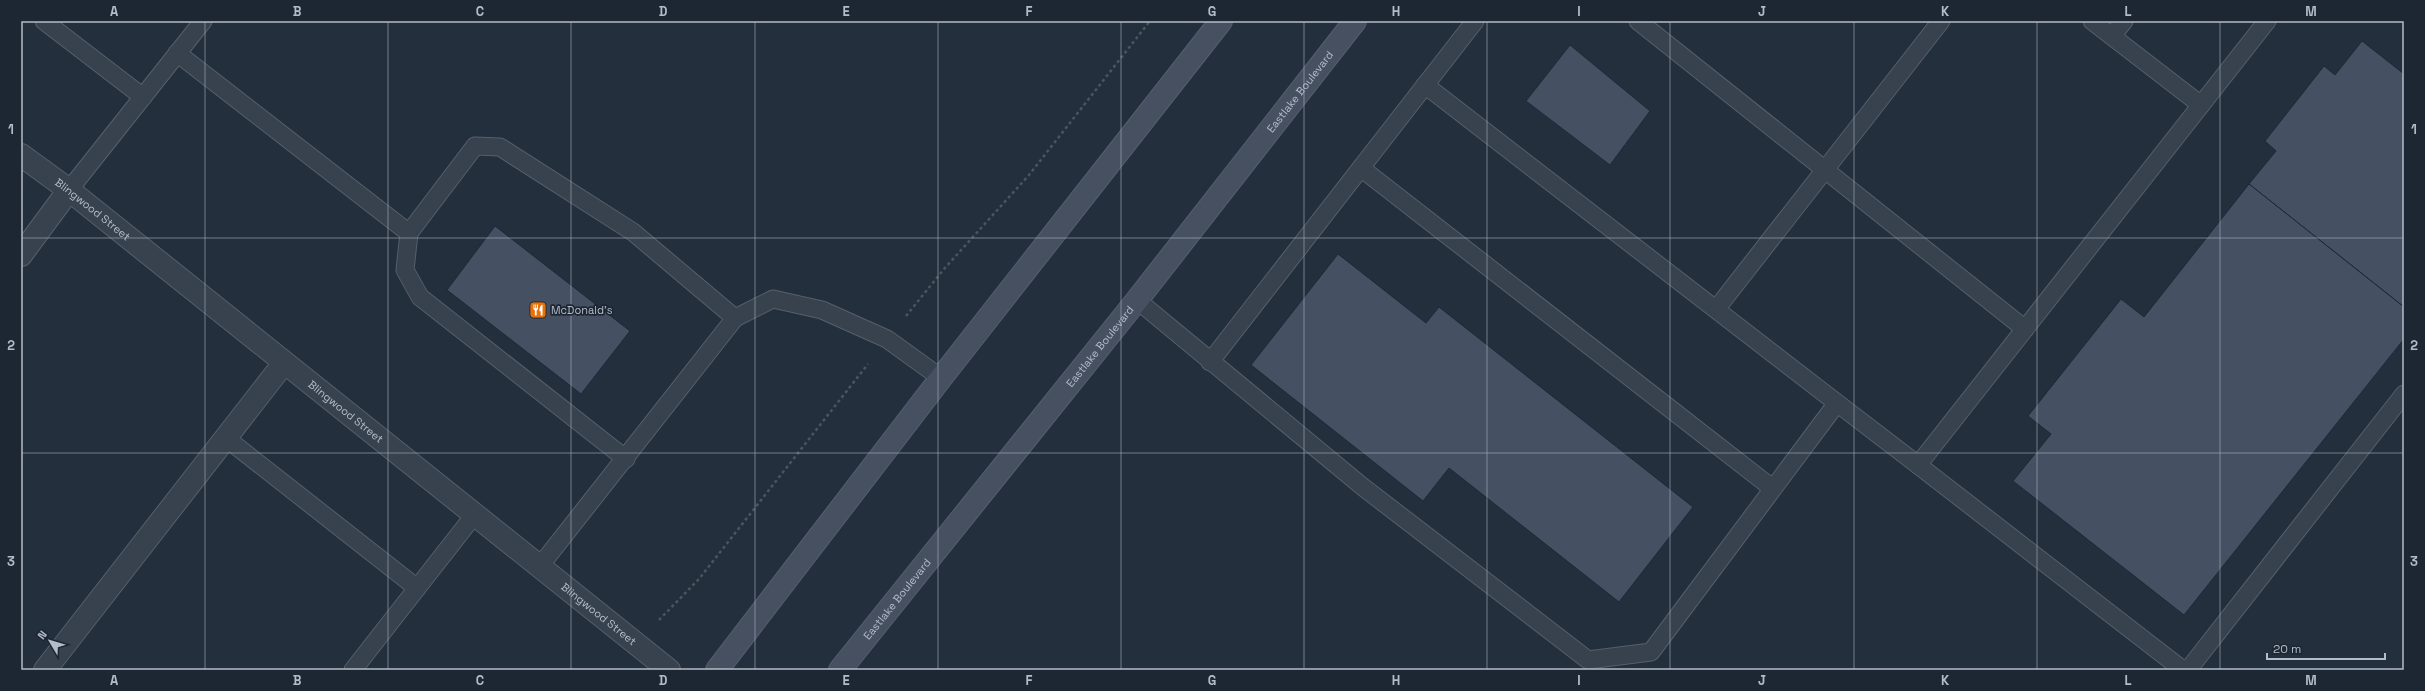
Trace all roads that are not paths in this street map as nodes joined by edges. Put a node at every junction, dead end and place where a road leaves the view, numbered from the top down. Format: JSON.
{"nodes":[{"id":1,"x":44,"y":21,"type":"edge"},
{"id":2,"x":202,"y":21,"type":"edge"},
{"id":3,"x":1221,"y":21,"type":"edge"},
{"id":4,"x":1356,"y":21,"type":"edge"},
{"id":5,"x":1475,"y":21,"type":"edge"},
{"id":6,"x":1638,"y":21,"type":"edge"},
{"id":7,"x":1941,"y":21,"type":"edge"},
{"id":8,"x":2092,"y":21,"type":"edge"},
{"id":9,"x":2124,"y":21,"type":"edge"},
{"id":10,"x":2267,"y":21,"type":"edge"},
{"id":11,"x":2112,"y":36,"type":"junction"},
{"id":12,"x":178,"y":53,"type":"junction"},
{"id":13,"x":1425,"y":85,"type":"junction"},
{"id":14,"x":143,"y":97,"type":"junction"},
{"id":15,"x":2202,"y":105,"type":"junction"},
{"id":16,"x":21,"y":155,"type":"edge"},
{"id":17,"x":1361,"y":168,"type":"junction"},
{"id":18,"x":1825,"y":170,"type":"junction"},
{"id":19,"x":69,"y":190,"type":"junction"},
{"id":20,"x":409,"y":233,"type":"junction"},
{"id":21,"x":21,"y":255,"type":"edge"},
{"id":22,"x":1137,"y":300,"type":"junction"},
{"id":23,"x":1716,"y":308,"type":"junction"},
{"id":24,"x":735,"y":318,"type":"junction"},
{"id":25,"x":2025,"y":329,"type":"junction"},
{"id":26,"x":1210,"y":362,"type":"junction"},
{"id":27,"x":284,"y":363,"type":"junction"},
{"id":28,"x":941,"y":378,"type":"junction"},
{"id":29,"x":2404,"y":394,"type":"edge"},
{"id":30,"x":1837,"y":402,"type":"junction"},
{"id":31,"x":226,"y":438,"type":"junction"},
{"id":32,"x":626,"y":459,"type":"junction"},
{"id":33,"x":1918,"y":465,"type":"junction"},
{"id":34,"x":1772,"y":488,"type":"junction"},
{"id":35,"x":475,"y":514,"type":"junction"},
{"id":36,"x":540,"y":566,"type":"junction"},
{"id":37,"x":418,"y":588,"type":"junction"},
{"id":38,"x":45,"y":670,"type":"edge"},
{"id":39,"x":352,"y":670,"type":"edge"},
{"id":40,"x":669,"y":670,"type":"edge"},
{"id":41,"x":717,"y":670,"type":"edge"},
{"id":42,"x":840,"y":670,"type":"edge"},
{"id":43,"x":2183,"y":670,"type":"edge"},
{"id":44,"x":2188,"y":670,"type":"edge"}],
"edges":[{"from":1,"to":14,"type":"lane"},
{"from":2,"to":12,"type":"lane"},
{"from":3,"to":28,"type":"main road"},
{"from":4,"to":22,"type":"main road","name":"Eastlake Boulevard"},
{"from":5,"to":13,"type":"lane"},
{"from":6,"to":18,"type":"lane"},
{"from":7,"to":18,"type":"lane"},
{"from":8,"to":11,"type":"lane"},
{"from":9,"to":11,"type":"lane"},
{"from":10,"to":15,"type":"lane"},
{"from":11,"to":15,"type":"lane"},
{"from":12,"to":14,"type":"lane"},
{"from":12,"to":20,"type":"lane"},
{"from":13,"to":17,"type":"lane"},
{"from":13,"to":23,"type":"lane"},
{"from":14,"to":19,"type":"lane"},
{"from":15,"to":25,"type":"lane"},
{"from":16,"to":19,"type":"street","name":"Blingwood Street"},
{"from":17,"to":26,"type":"lane"},
{"from":17,"to":34,"type":"lane"},
{"from":18,"to":23,"type":"lane"},
{"from":18,"to":25,"type":"lane"},
{"from":19,"to":21,"type":"street"},
{"from":19,"to":27,"type":"street","name":"Blingwood Street"},
{"from":20,"to":24,"type":"lane"},
{"from":20,"to":32,"type":"lane"},
{"from":22,"to":26,"type":"lane"},
{"from":22,"to":42,"type":"main road","name":"Eastlake Boulevard"},
{"from":23,"to":30,"type":"lane"},
{"from":24,"to":28,"type":"lane"},
{"from":24,"to":32,"type":"lane"},
{"from":25,"to":33,"type":"lane"},
{"from":26,"to":34,"type":"lane"},
{"from":27,"to":31,"type":"street"},
{"from":27,"to":35,"type":"street","name":"Blingwood Street"},
{"from":28,"to":41,"type":"main road"},
{"from":29,"to":44,"type":"lane"},
{"from":30,"to":33,"type":"lane"},
{"from":30,"to":34,"type":"lane"},
{"from":31,"to":37,"type":"lane"},
{"from":31,"to":38,"type":"street"},
{"from":32,"to":36,"type":"lane"},
{"from":33,"to":43,"type":"lane"},
{"from":35,"to":36,"type":"street","name":"Blingwood Street"},
{"from":35,"to":37,"type":"lane"},
{"from":36,"to":40,"type":"street","name":"Blingwood Street"},
{"from":37,"to":39,"type":"lane"}]}
